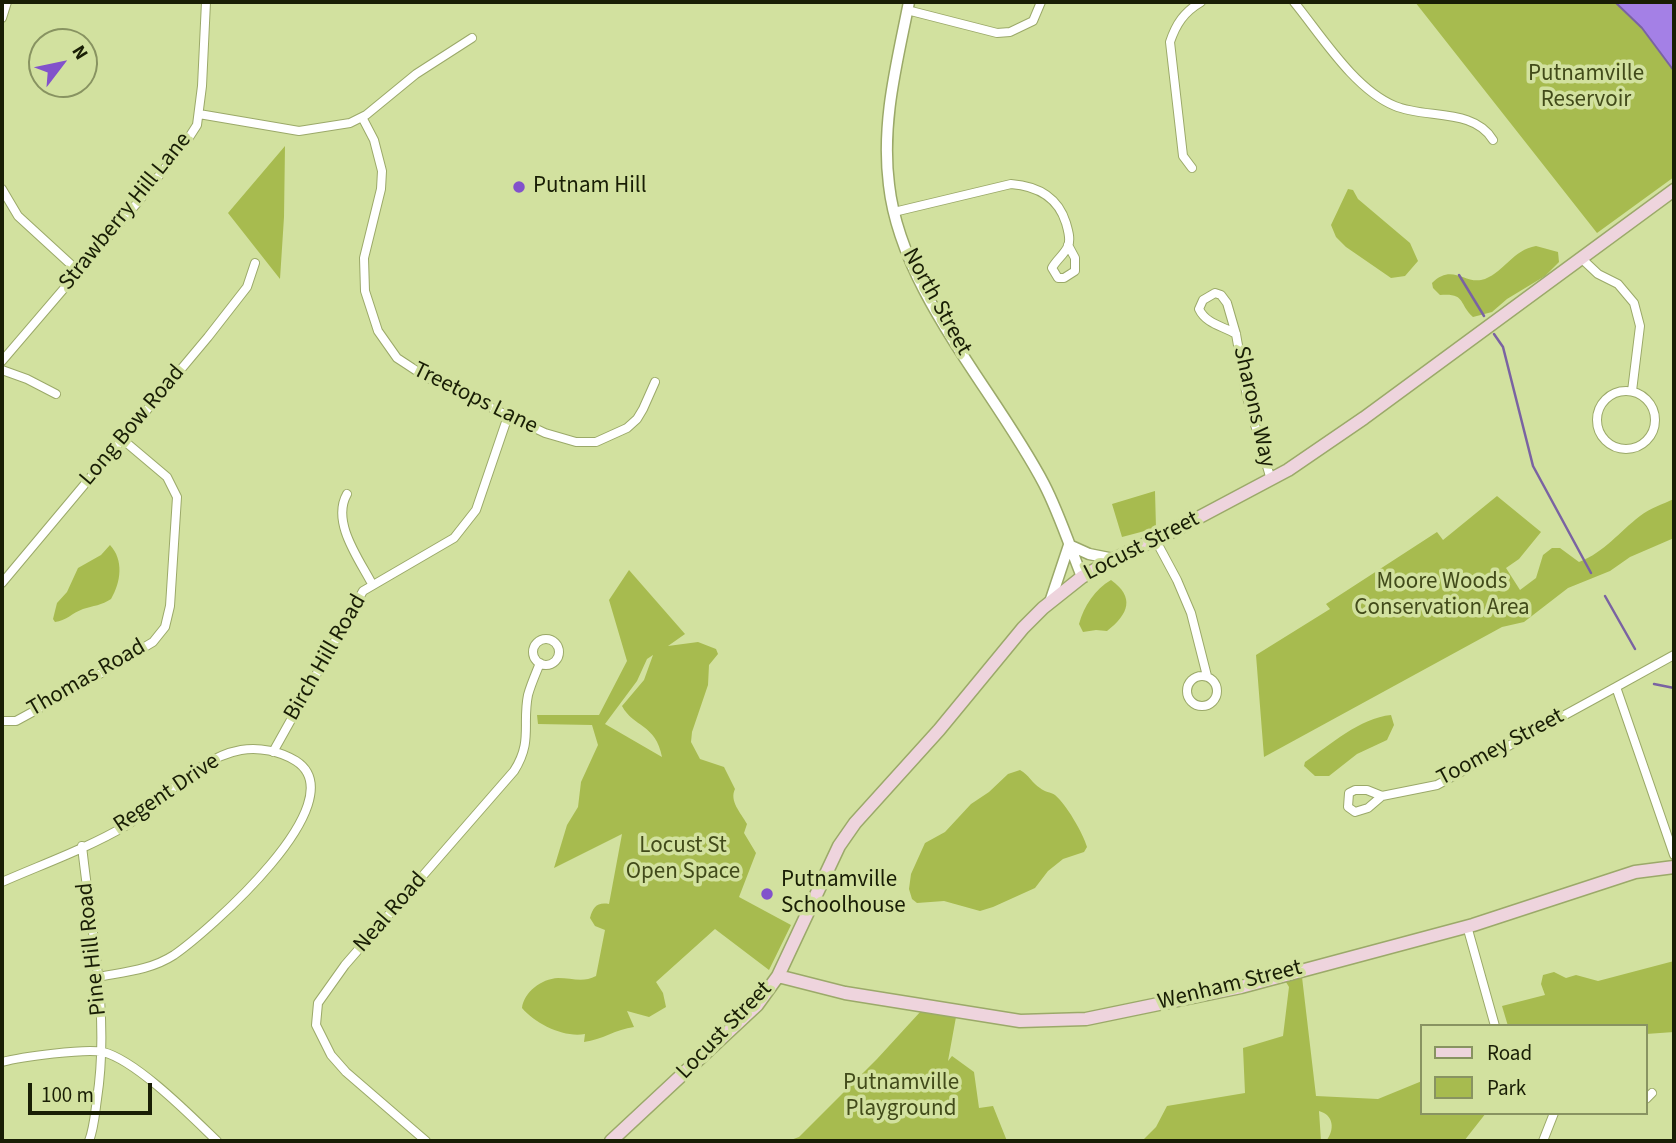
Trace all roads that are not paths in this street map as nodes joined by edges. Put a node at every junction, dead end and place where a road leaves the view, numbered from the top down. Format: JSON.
{"nodes":[{"id":1,"x":7,"y":2,"type":"edge"},
{"id":2,"x":206,"y":2,"type":"edge"},
{"id":3,"x":1041,"y":2,"type":"edge"},
{"id":4,"x":1201,"y":2,"type":"edge"},
{"id":5,"x":1294,"y":2,"type":"edge"},
{"id":6,"x":908,"y":6,"type":"edge"},
{"id":7,"x":2,"y":18,"type":"edge"},
{"id":8,"x":472,"y":38,"type":"dead end"},
{"id":9,"x":199,"y":114,"type":"junction"},
{"id":10,"x":362,"y":117,"type":"junction"},
{"id":11,"x":1493,"y":140,"type":"dead end"},
{"id":12,"x":1192,"y":168,"type":"dead end"},
{"id":13,"x":2,"y":189,"type":"edge"},
{"id":14,"x":1674,"y":190,"type":"edge"},
{"id":15,"x":894,"y":212,"type":"junction"},
{"id":16,"x":1068,"y":245,"type":"dead end"},
{"id":17,"x":1581,"y":258,"type":"junction"},
{"id":18,"x":255,"y":263,"type":"dead end"},
{"id":19,"x":78,"y":271,"type":"junction"},
{"id":20,"x":1236,"y":334,"type":"junction"},
{"id":21,"x":2,"y":361,"type":"edge"},
{"id":22,"x":2,"y":370,"type":"edge"},
{"id":23,"x":655,"y":382,"type":"dead end"},
{"id":24,"x":1632,"y":391,"type":"junction"},
{"id":25,"x":56,"y":394,"type":"dead end"},
{"id":26,"x":508,"y":416,"type":"junction"},
{"id":27,"x":122,"y":439,"type":"junction"},
{"id":28,"x":1270,"y":480,"type":"junction"},
{"id":29,"x":347,"y":494,"type":"dead end"},
{"id":30,"x":1155,"y":539,"type":"junction"},
{"id":31,"x":1069,"y":545,"type":"junction"},
{"id":32,"x":1114,"y":559,"type":"junction"},
{"id":33,"x":1082,"y":577,"type":"junction"},
{"id":34,"x":2,"y":583,"type":"edge"},
{"id":35,"x":372,"y":584,"type":"junction"},
{"id":36,"x":1050,"y":602,"type":"junction"},
{"id":37,"x":1674,"y":655,"type":"edge"},
{"id":38,"x":540,"y":663,"type":"dead end"},
{"id":39,"x":1207,"y":676,"type":"dead end"},
{"id":40,"x":1616,"y":687,"type":"junction"},
{"id":41,"x":2,"y":721,"type":"edge"},
{"id":42,"x":273,"y":751,"type":"junction"},
{"id":43,"x":1382,"y":796,"type":"dead end"},
{"id":44,"x":82,"y":846,"type":"junction"},
{"id":45,"x":1674,"y":855,"type":"edge"},
{"id":46,"x":1674,"y":867,"type":"edge"},
{"id":47,"x":2,"y":882,"type":"edge"},
{"id":48,"x":1467,"y":926,"type":"junction"},
{"id":49,"x":778,"y":976,"type":"junction"},
{"id":50,"x":98,"y":977,"type":"junction"},
{"id":51,"x":1494,"y":1024,"type":"edge"},
{"id":52,"x":101,"y":1052,"type":"junction"},
{"id":53,"x":2,"y":1062,"type":"edge"},
{"id":54,"x":1553,"y":1115,"type":"edge"},
{"id":55,"x":89,"y":1141,"type":"edge"},
{"id":56,"x":217,"y":1141,"type":"edge"},
{"id":57,"x":426,"y":1141,"type":"edge"},
{"id":58,"x":611,"y":1141,"type":"edge"},
{"id":59,"x":1543,"y":1141,"type":"edge"}],
"edges":[{"from":1,"to":7,"type":"street"},
{"from":2,"to":9,"type":"street","name":"Strawberry Hill Lane"},
{"from":3,"to":6,"type":"street"},
{"from":4,"to":12,"type":"street"},
{"from":5,"to":11,"type":"street"},
{"from":6,"to":15,"type":"street","name":"North Street"},
{"from":8,"to":10,"type":"street"},
{"from":9,"to":10,"type":"street"},
{"from":9,"to":19,"type":"street","name":"Strawberry Hill Lane"},
{"from":10,"to":26,"type":"street","name":"Treetops Lane"},
{"from":13,"to":19,"type":"street"},
{"from":14,"to":17,"type":"main road","name":"Locust Street"},
{"from":15,"to":16,"type":"street"},
{"from":15,"to":31,"type":"street","name":"North Street"},
{"from":17,"to":24,"type":"street"},
{"from":17,"to":28,"type":"main road","name":"Locust Street"},
{"from":18,"to":27,"type":"street","name":"Long Bow Road"},
{"from":19,"to":21,"type":"street","name":"Strawberry Hill Lane"},
{"from":20,"to":20,"type":"street","name":"Sharons Way"},
{"from":20,"to":28,"type":"street","name":"Sharons Way"},
{"from":22,"to":25,"type":"street"},
{"from":23,"to":26,"type":"street","name":"Treetops Lane"},
{"from":24,"to":24,"type":"street"},
{"from":26,"to":35,"type":"street","name":"Birch Hill Road"},
{"from":27,"to":34,"type":"street","name":"Long Bow Road"},
{"from":27,"to":41,"type":"street","name":"Thomas Road"},
{"from":28,"to":30,"type":"main road","name":"Locust Street"},
{"from":29,"to":35,"type":"street"},
{"from":30,"to":32,"type":"main road","name":"Locust Street"},
{"from":30,"to":39,"type":"street"},
{"from":31,"to":32,"type":"street"},
{"from":31,"to":33,"type":"street","name":"North Street"},
{"from":31,"to":36,"type":"street"},
{"from":32,"to":33,"type":"main road","name":"Locust Street"},
{"from":33,"to":36,"type":"main road","name":"Locust Street"},
{"from":35,"to":42,"type":"street","name":"Birch Hill Road"},
{"from":36,"to":49,"type":"main road","name":"Locust Street"},
{"from":37,"to":40,"type":"street","name":"Toomey Street"},
{"from":38,"to":57,"type":"street","name":"Neal Road"},
{"from":40,"to":43,"type":"street","name":"Toomey Street"},
{"from":40,"to":45,"type":"street"},
{"from":42,"to":44,"type":"street","name":"Regent Drive"},
{"from":42,"to":50,"type":"street","name":"Regent Drive"},
{"from":44,"to":47,"type":"street","name":"Regent Drive"},
{"from":44,"to":50,"type":"street","name":"Pine Hill Road"},
{"from":46,"to":48,"type":"main road","name":"Wenham Street"},
{"from":48,"to":49,"type":"main road","name":"Wenham Street"},
{"from":48,"to":51,"type":"street"},
{"from":49,"to":58,"type":"main road","name":"Locust Street"},
{"from":50,"to":52,"type":"street","name":"Pine Hill Road"},
{"from":52,"to":53,"type":"street"},
{"from":52,"to":55,"type":"street","name":"Pine Hill Road"},
{"from":52,"to":56,"type":"street"},
{"from":54,"to":59,"type":"street"}]}
